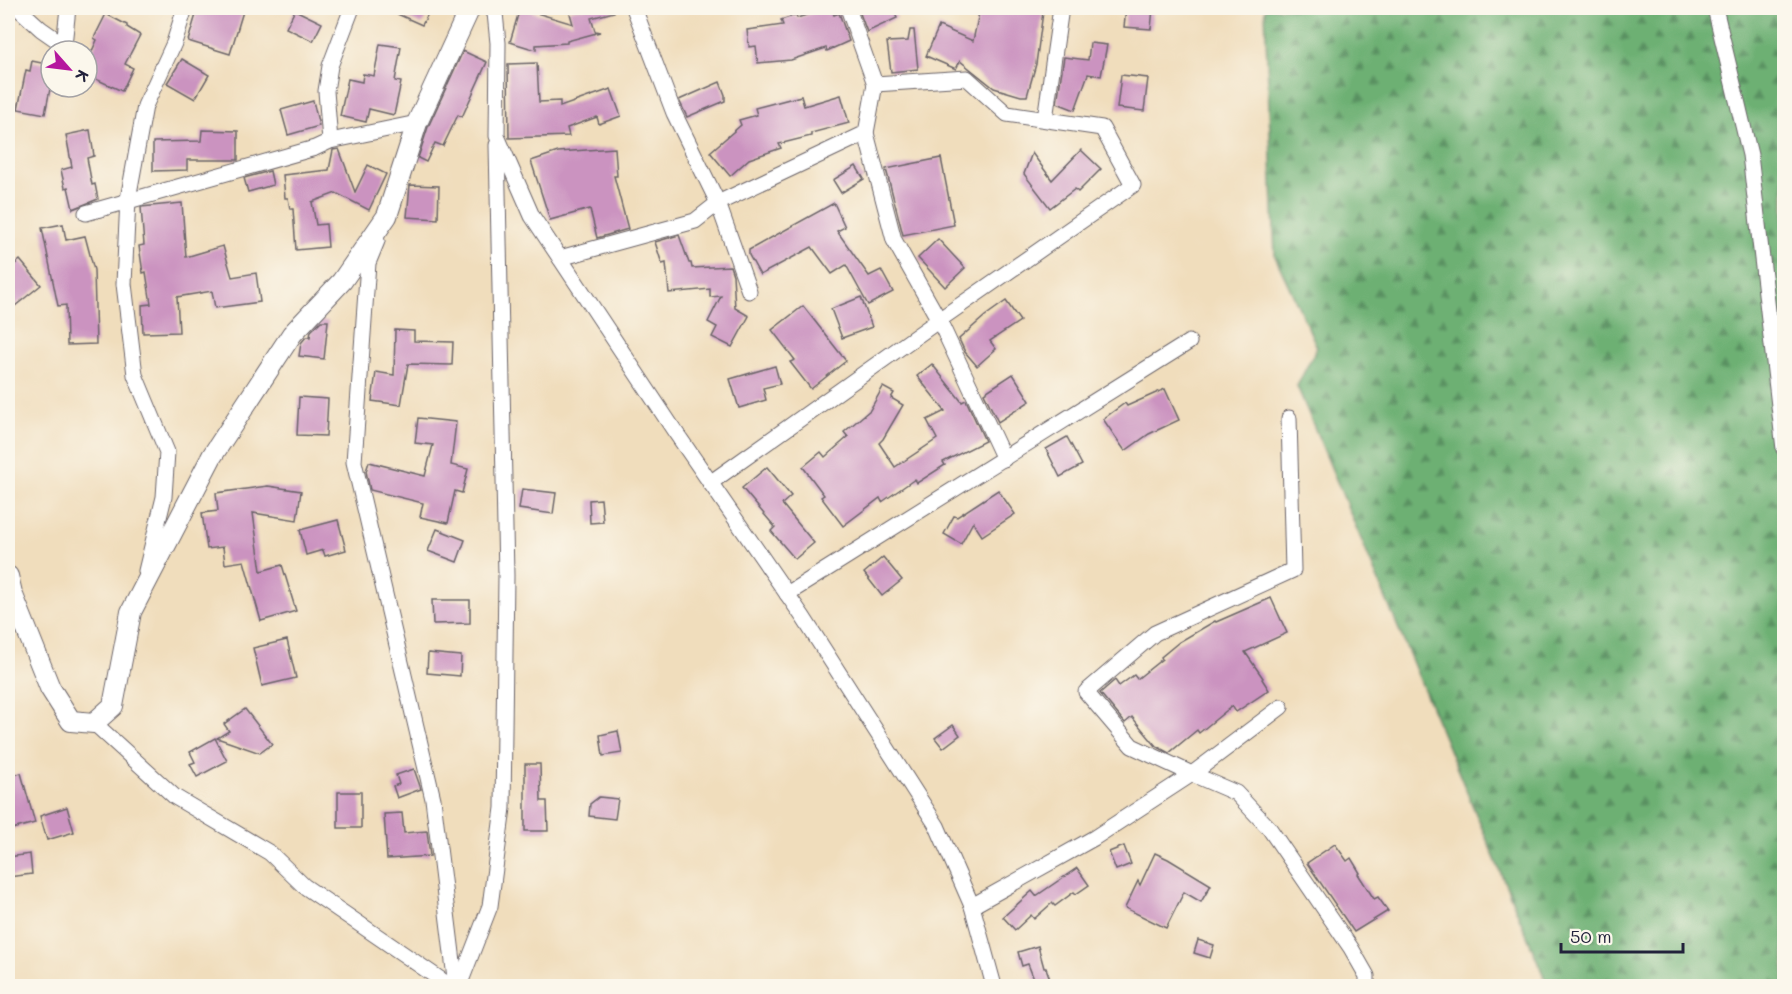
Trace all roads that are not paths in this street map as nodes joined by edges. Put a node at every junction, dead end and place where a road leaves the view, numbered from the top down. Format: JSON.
{"nodes":[{"id":1,"x":18,"y":8,"type":"edge"},
{"id":2,"x":68,"y":8,"type":"edge"},
{"id":3,"x":185,"y":8,"type":"edge"},
{"id":4,"x":352,"y":8,"type":"edge"},
{"id":5,"x":470,"y":8,"type":"edge"},
{"id":6,"x":490,"y":8,"type":"edge"},
{"id":7,"x":634,"y":8,"type":"edge"},
{"id":8,"x":848,"y":8,"type":"edge"},
{"id":9,"x":1061,"y":8,"type":"edge"},
{"id":10,"x":1715,"y":8,"type":"edge"},
{"id":11,"x":876,"y":84,"type":"junction"},
{"id":12,"x":1045,"y":119,"type":"junction"},
{"id":13,"x":417,"y":123,"type":"junction"},
{"id":14,"x":866,"y":133,"type":"junction"},
{"id":15,"x":497,"y":136,"type":"junction"},
{"id":16,"x":330,"y":141,"type":"junction"},
{"id":17,"x":128,"y":199,"type":"junction"},
{"id":18,"x":718,"y":203,"type":"junction"},
{"id":19,"x":86,"y":213,"type":"dead end"},
{"id":20,"x":387,"y":216,"type":"junction"},
{"id":21,"x":560,"y":258,"type":"junction"},
{"id":22,"x":749,"y":291,"type":"dead end"},
{"id":23,"x":939,"y":320,"type":"junction"},
{"id":24,"x":1189,"y":342,"type":"dead end"},
{"id":25,"x":1289,"y":418,"type":"dead end"},
{"id":26,"x":1785,"y":449,"type":"edge"},
{"id":27,"x":1004,"y":459,"type":"junction"},
{"id":28,"x":710,"y":483,"type":"junction"},
{"id":29,"x":8,"y":576,"type":"edge"},
{"id":30,"x":141,"y":592,"type":"junction"},
{"id":31,"x":787,"y":594,"type":"junction"},
{"id":32,"x":1281,"y":707,"type":"dead end"},
{"id":33,"x":94,"y":723,"type":"junction"},
{"id":34,"x":1192,"y":774,"type":"junction"},
{"id":35,"x":972,"y":906,"type":"junction"},
{"id":36,"x":450,"y":987,"type":"edge"},
{"id":37,"x":458,"y":987,"type":"edge"},
{"id":38,"x":994,"y":987,"type":"edge"},
{"id":39,"x":1367,"y":987,"type":"edge"}],
"edges":[{"from":1,"to":2,"type":"street"},
{"from":3,"to":17,"type":"street"},
{"from":4,"to":16,"type":"street"},
{"from":5,"to":13,"type":"street"},
{"from":6,"to":15,"type":"street"},
{"from":7,"to":18,"type":"street"},
{"from":8,"to":11,"type":"street"},
{"from":9,"to":12,"type":"street"},
{"from":10,"to":26,"type":"street"},
{"from":11,"to":12,"type":"street"},
{"from":11,"to":14,"type":"street"},
{"from":12,"to":23,"type":"street"},
{"from":13,"to":16,"type":"street"},
{"from":13,"to":20,"type":"street"},
{"from":14,"to":18,"type":"street"},
{"from":14,"to":23,"type":"street"},
{"from":15,"to":21,"type":"street"},
{"from":15,"to":37,"type":"street"},
{"from":16,"to":17,"type":"street"},
{"from":17,"to":19,"type":"street"},
{"from":17,"to":30,"type":"street"},
{"from":18,"to":21,"type":"street"},
{"from":18,"to":22,"type":"street"},
{"from":20,"to":30,"type":"street"},
{"from":20,"to":37,"type":"street"},
{"from":21,"to":28,"type":"street"},
{"from":23,"to":27,"type":"street"},
{"from":23,"to":28,"type":"street"},
{"from":24,"to":27,"type":"street"},
{"from":25,"to":34,"type":"street"},
{"from":27,"to":31,"type":"street"},
{"from":28,"to":31,"type":"street"},
{"from":29,"to":33,"type":"street"},
{"from":30,"to":33,"type":"street"},
{"from":31,"to":35,"type":"street"},
{"from":32,"to":34,"type":"street"},
{"from":33,"to":36,"type":"street"},
{"from":34,"to":35,"type":"street"},
{"from":34,"to":39,"type":"street"},
{"from":35,"to":38,"type":"street"}]}
